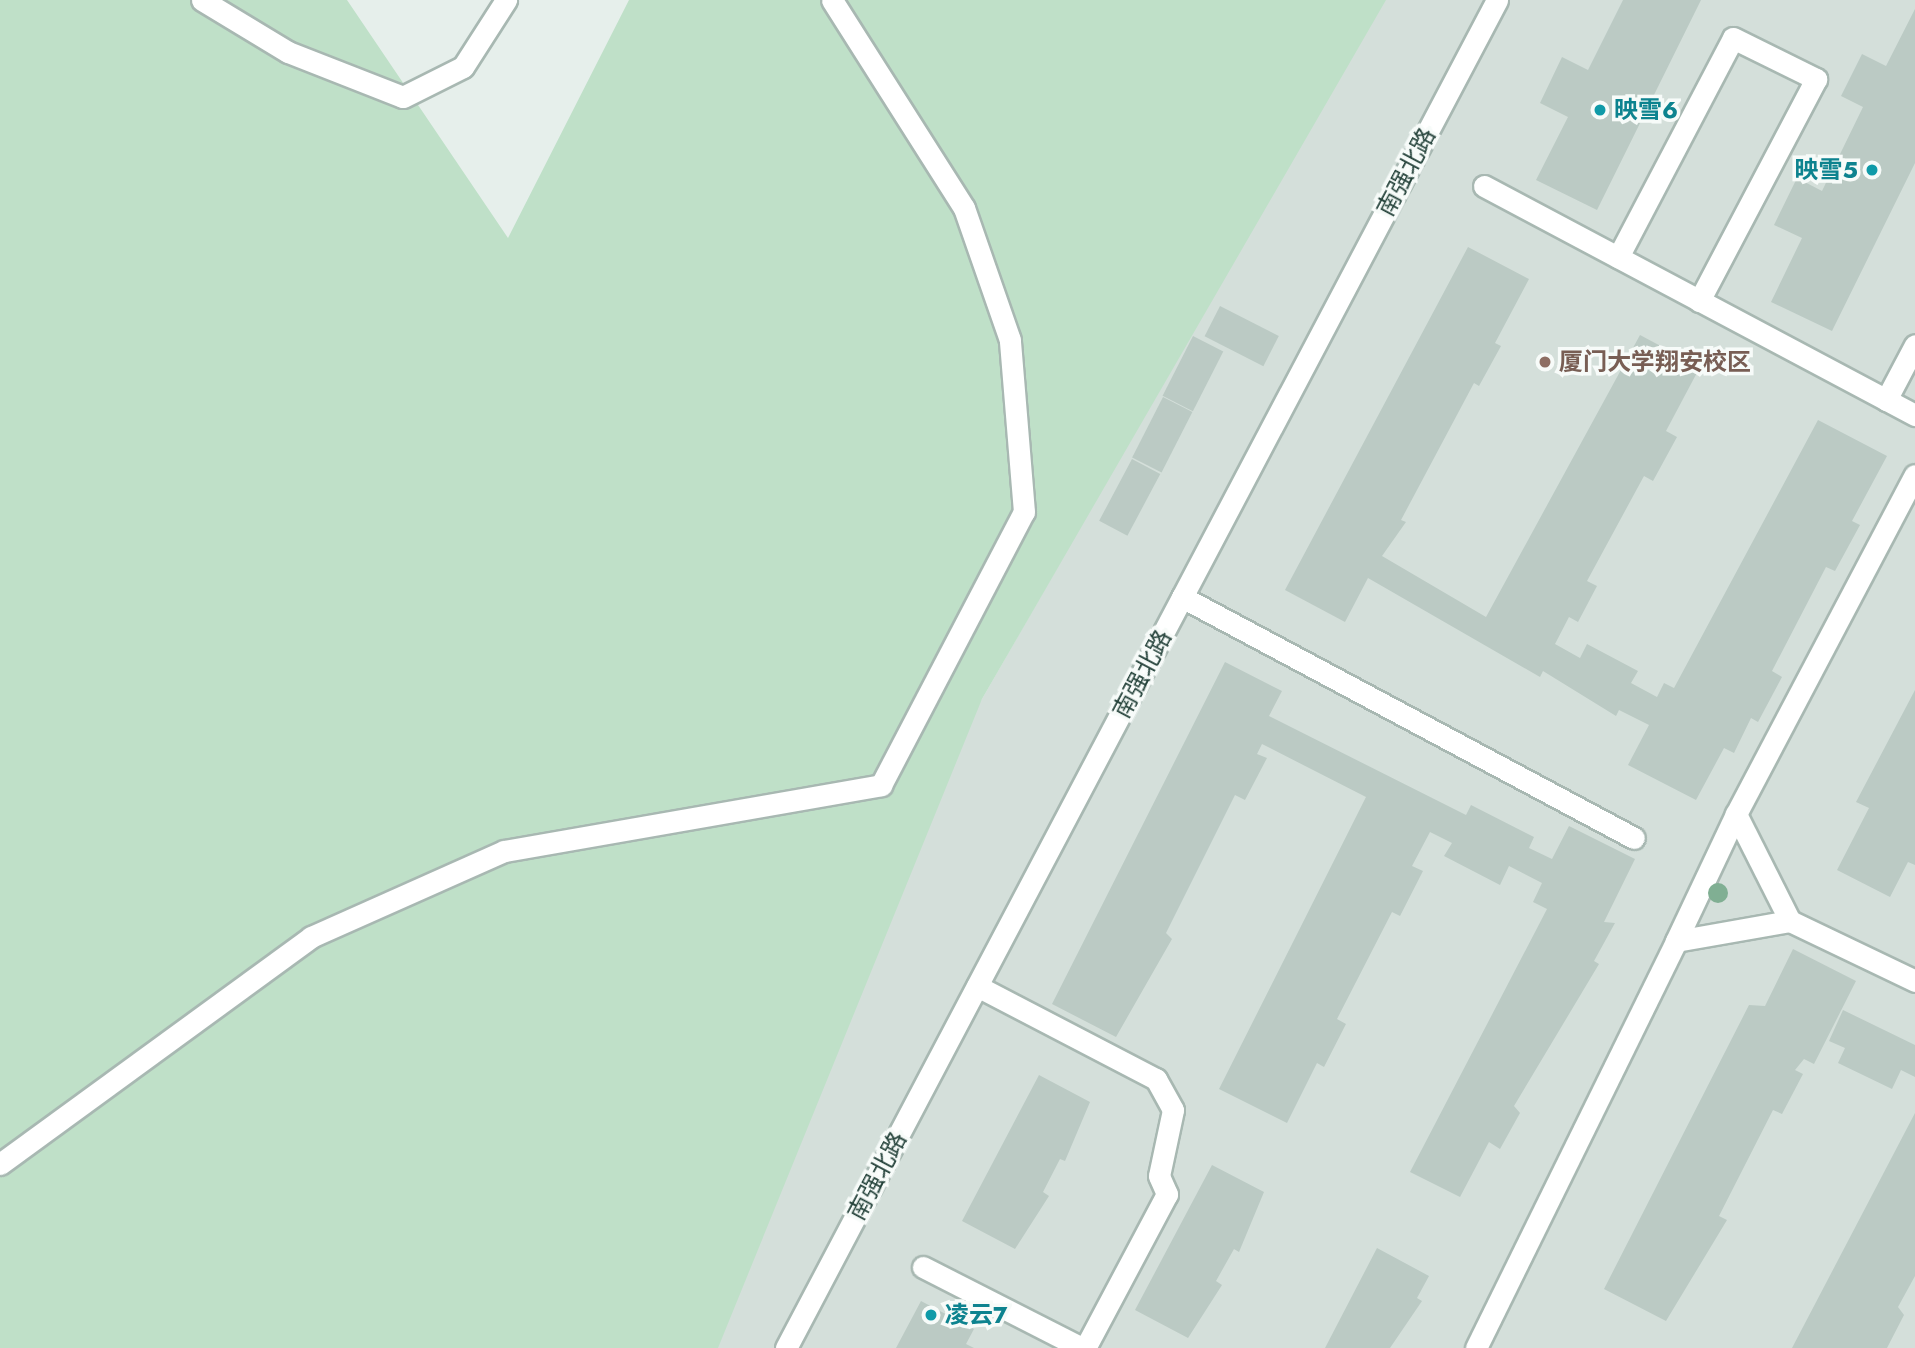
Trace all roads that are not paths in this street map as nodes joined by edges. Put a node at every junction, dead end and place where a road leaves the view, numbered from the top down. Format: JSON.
{"nodes":[{"id":1,"x":202,"y":0,"type":"edge"},
{"id":2,"x":506,"y":0,"type":"edge"},
{"id":3,"x":832,"y":0,"type":"edge"},
{"id":4,"x":1497,"y":0,"type":"edge"},
{"id":5,"x":1484,"y":187,"type":"dead end"},
{"id":6,"x":1618,"y":257,"type":"junction"},
{"id":7,"x":1699,"y":301,"type":"junction"},
{"id":8,"x":1915,"y":345,"type":"edge"},
{"id":9,"x":1886,"y":400,"type":"junction"},
{"id":10,"x":1915,"y":415,"type":"edge"},
{"id":11,"x":1915,"y":475,"type":"edge"},
{"id":12,"x":1182,"y":597,"type":"junction"},
{"id":13,"x":1736,"y":814,"type":"junction"},
{"id":14,"x":1634,"y":838,"type":"dead end"},
{"id":15,"x":1790,"y":921,"type":"junction"},
{"id":16,"x":1676,"y":941,"type":"junction"},
{"id":17,"x":1915,"y":981,"type":"edge"},
{"id":18,"x":977,"y":986,"type":"junction"},
{"id":19,"x":0,"y":1164,"type":"edge"},
{"id":20,"x":923,"y":1267,"type":"dead end"},
{"id":21,"x":786,"y":1348,"type":"edge"},
{"id":22,"x":1084,"y":1348,"type":"edge"},
{"id":23,"x":1476,"y":1348,"type":"edge"}],
"edges":[{"from":1,"to":2,"type":"street"},
{"from":3,"to":19,"type":"street"},
{"from":4,"to":12,"type":"street","name":"南强北路"},
{"from":5,"to":6,"type":"street"},
{"from":6,"to":7,"type":"street"},
{"from":6,"to":7,"type":"street"},
{"from":7,"to":9,"type":"street"},
{"from":8,"to":9,"type":"street"},
{"from":9,"to":10,"type":"street"},
{"from":11,"to":13,"type":"street"},
{"from":12,"to":14,"type":"street"},
{"from":12,"to":18,"type":"street","name":"南强北路"},
{"from":13,"to":15,"type":"street"},
{"from":13,"to":16,"type":"street"},
{"from":15,"to":16,"type":"street"},
{"from":15,"to":17,"type":"street"},
{"from":16,"to":23,"type":"street"},
{"from":18,"to":21,"type":"street","name":"南强北路"},
{"from":18,"to":22,"type":"street"},
{"from":20,"to":22,"type":"street"}]}
